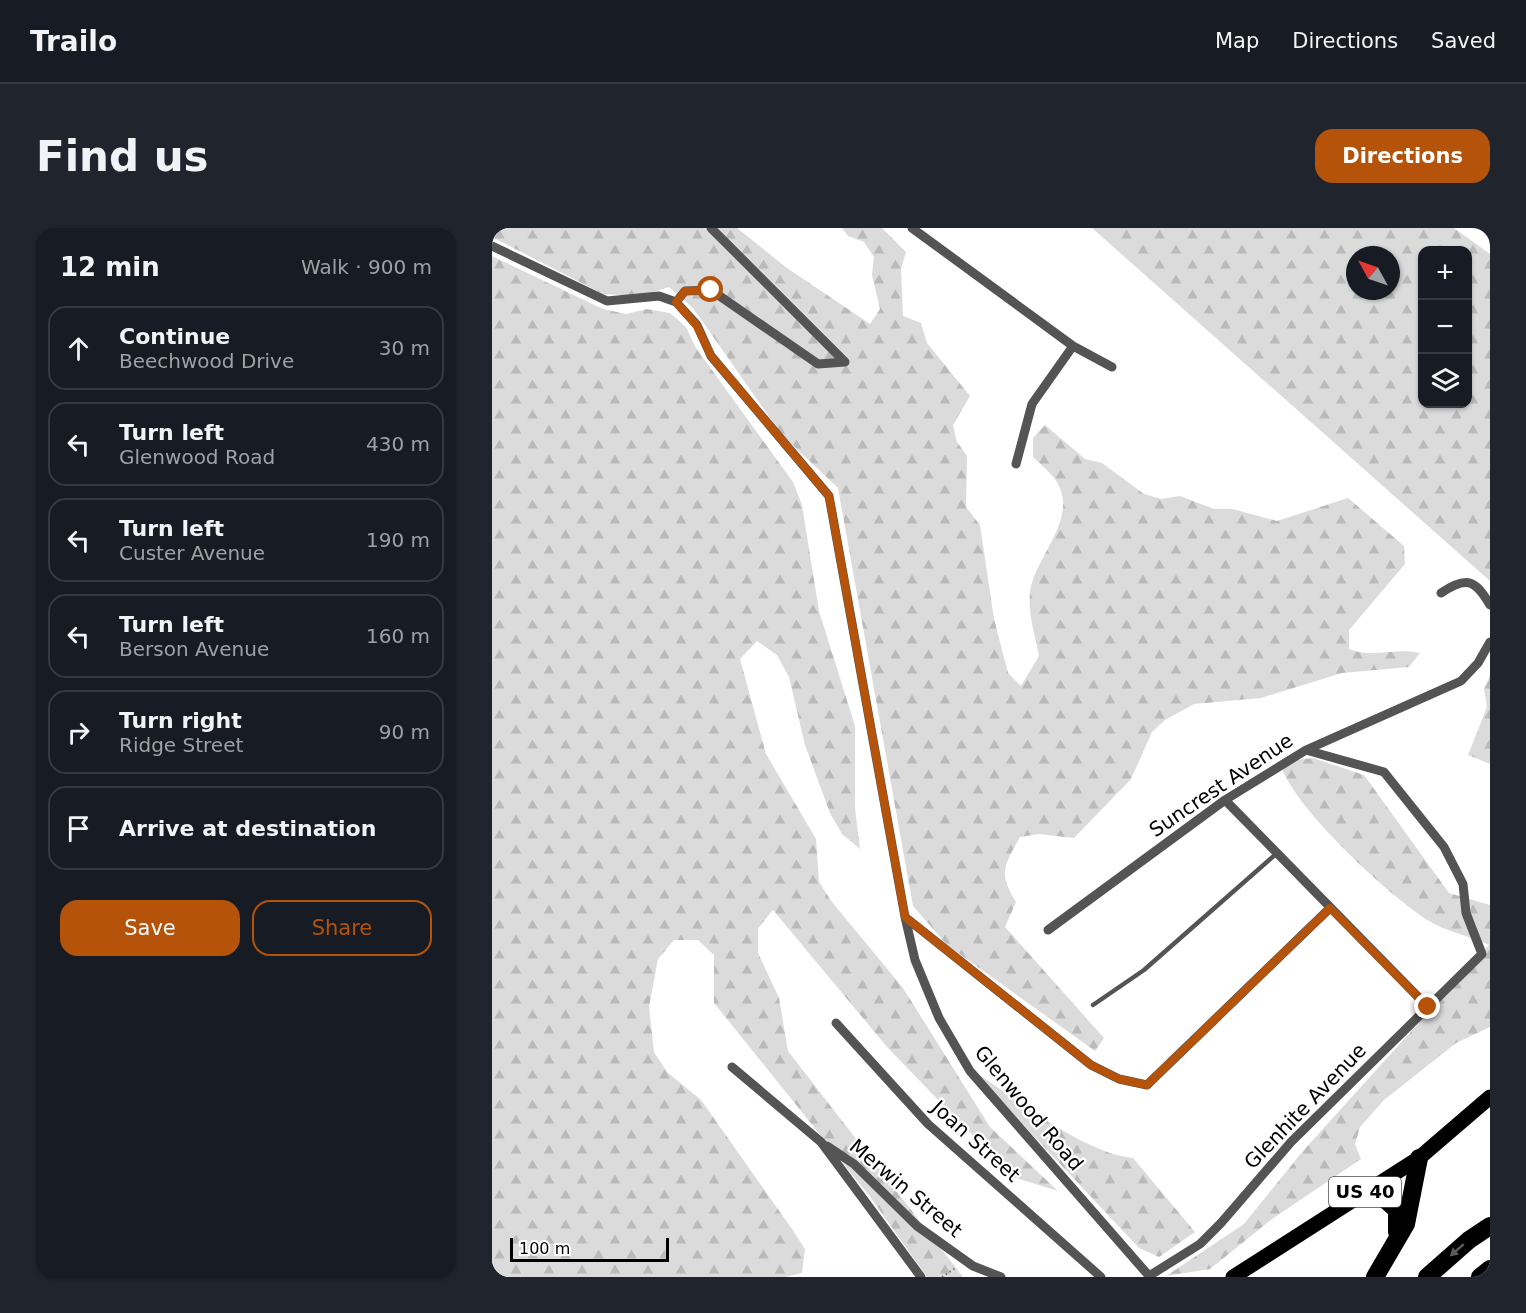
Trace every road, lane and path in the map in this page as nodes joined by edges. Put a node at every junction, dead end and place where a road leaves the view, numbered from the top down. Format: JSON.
{"nodes":[{"id":1,"x":711,"y":228,"type":"edge"},
{"id":2,"x":912,"y":228,"type":"edge"},
{"id":3,"x":492,"y":246,"type":"edge"},
{"id":4,"x":676,"y":302,"type":"junction"},
{"id":5,"x":1072,"y":346,"type":"junction"},
{"id":6,"x":1112,"y":366,"type":"dead end"},
{"id":7,"x":1016,"y":464,"type":"dead end"},
{"id":8,"x":1441,"y":593,"type":"dead end"},
{"id":9,"x":1490,"y":604,"type":"edge"},
{"id":10,"x":1490,"y":642,"type":"edge"},
{"id":11,"x":1306,"y":750,"type":"junction"},
{"id":12,"x":1225,"y":800,"type":"junction"},
{"id":13,"x":1277,"y":854,"type":"junction"},
{"id":14,"x":1330,"y":908,"type":"junction"},
{"id":15,"x":905,"y":917,"type":"junction"},
{"id":16,"x":1048,"y":930,"type":"dead end"},
{"id":17,"x":1093,"y":1005,"type":"dead end"},
{"id":18,"x":1428,"y":1007,"type":"junction"},
{"id":19,"x":836,"y":1023,"type":"dead end"},
{"id":20,"x":732,"y":1067,"type":"dead end"},
{"id":21,"x":1490,"y":1097,"type":"edge"},
{"id":22,"x":821,"y":1142,"type":"junction"},
{"id":23,"x":1419,"y":1158,"type":"junction"},
{"id":24,"x":1367,"y":1191,"type":"junction"},
{"id":25,"x":1490,"y":1226,"type":"edge"},
{"id":26,"x":1395,"y":1244,"type":"junction"},
{"id":27,"x":967,"y":1261,"type":"junction"},
{"id":28,"x":1490,"y":1269,"type":"edge"},
{"id":29,"x":921,"y":1277,"type":"edge"},
{"id":30,"x":942,"y":1277,"type":"edge"},
{"id":31,"x":1001,"y":1277,"type":"edge"},
{"id":32,"x":1101,"y":1277,"type":"edge"},
{"id":33,"x":1150,"y":1277,"type":"edge"},
{"id":34,"x":1233,"y":1277,"type":"edge"},
{"id":35,"x":1375,"y":1277,"type":"edge"},
{"id":36,"x":1426,"y":1277,"type":"edge"},
{"id":37,"x":1480,"y":1277,"type":"edge"}],
"edges":[{"from":1,"to":4,"type":"street"},
{"from":2,"to":5,"type":"street"},
{"from":3,"to":4,"type":"street"},
{"from":4,"to":15,"type":"street","name":"Glenwood Road"},
{"from":5,"to":6,"type":"street"},
{"from":5,"to":7,"type":"street"},
{"from":8,"to":9,"type":"street"},
{"from":10,"to":11,"type":"street","name":"Suncrest Avenue"},
{"from":11,"to":12,"type":"street","name":"Suncrest Avenue"},
{"from":11,"to":18,"type":"street","name":"Glenhite Avenue"},
{"from":12,"to":13,"type":"street"},
{"from":12,"to":16,"type":"street","name":"Suncrest Avenue"},
{"from":13,"to":14,"type":"street"},
{"from":13,"to":17,"type":"lane"},
{"from":14,"to":15,"type":"street"},
{"from":14,"to":18,"type":"street"},
{"from":15,"to":33,"type":"street","name":"Glenwood Road"},
{"from":18,"to":33,"type":"street","name":"Glenhite Avenue"},
{"from":19,"to":32,"type":"street","name":"Joan Street"},
{"from":20,"to":22,"type":"street","name":"Merwin Street"},
{"from":21,"to":23,"type":"main road","number":"US 40"},
{"from":22,"to":27,"type":"street","name":"Merwin Street"},
{"from":22,"to":29,"type":"street","name":"Merwin Street"},
{"from":23,"to":24,"type":"main road","number":"US 40"},
{"from":23,"to":26,"type":"highway"},
{"from":24,"to":26,"type":"highway"},
{"from":24,"to":34,"type":"main road","number":"US 40"},
{"from":25,"to":36,"type":"highway","one_way":true},
{"from":26,"to":35,"type":"highway"},
{"from":27,"to":30,"type":"path"},
{"from":27,"to":31,"type":"street","name":"Merwin Street"},
{"from":28,"to":37,"type":"highway"}]}
